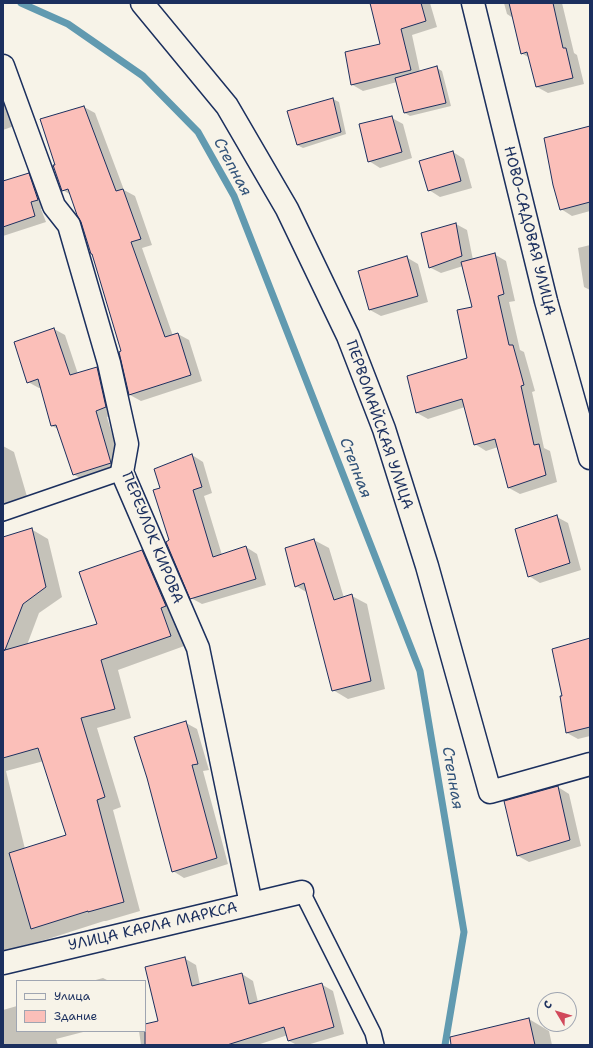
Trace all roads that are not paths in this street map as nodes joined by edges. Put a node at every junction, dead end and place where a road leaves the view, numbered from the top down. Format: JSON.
{"nodes":[{"id":1,"x":142,"y":3,"type":"edge"},
{"id":2,"x":473,"y":3,"type":"edge"},
{"id":3,"x":3,"y":66,"type":"edge"},
{"id":4,"x":590,"y":458,"type":"edge"},
{"id":5,"x":122,"y":472,"type":"junction"},
{"id":6,"x":3,"y":513,"type":"edge"},
{"id":7,"x":590,"y":764,"type":"edge"},
{"id":8,"x":302,"y":892,"type":"joint"},
{"id":9,"x":251,"y":904,"type":"junction"},
{"id":10,"x":3,"y":963,"type":"edge"},
{"id":11,"x":376,"y":1045,"type":"edge"}],
"edges":[{"from":1,"to":7,"type":"street","name":"ПЕРВОМАЙСКАЯ УЛИЦА"},
{"from":2,"to":4,"type":"street","name":"НОВО-САДОВАЯ УЛИЦА"},
{"from":3,"to":5,"type":"street","name":"ПЕРЕУЛОК КИРОВА"},
{"from":5,"to":6,"type":"lane"},
{"from":5,"to":9,"type":"street","name":"ПЕРЕУЛОК КИРОВА"},
{"from":8,"to":9,"type":"street","name":"УЛИЦА КАРЛА МАРКСА"},
{"from":8,"to":11,"type":"lane"},
{"from":9,"to":10,"type":"street","name":"УЛИЦА КАРЛА МАРКСА"}]}
